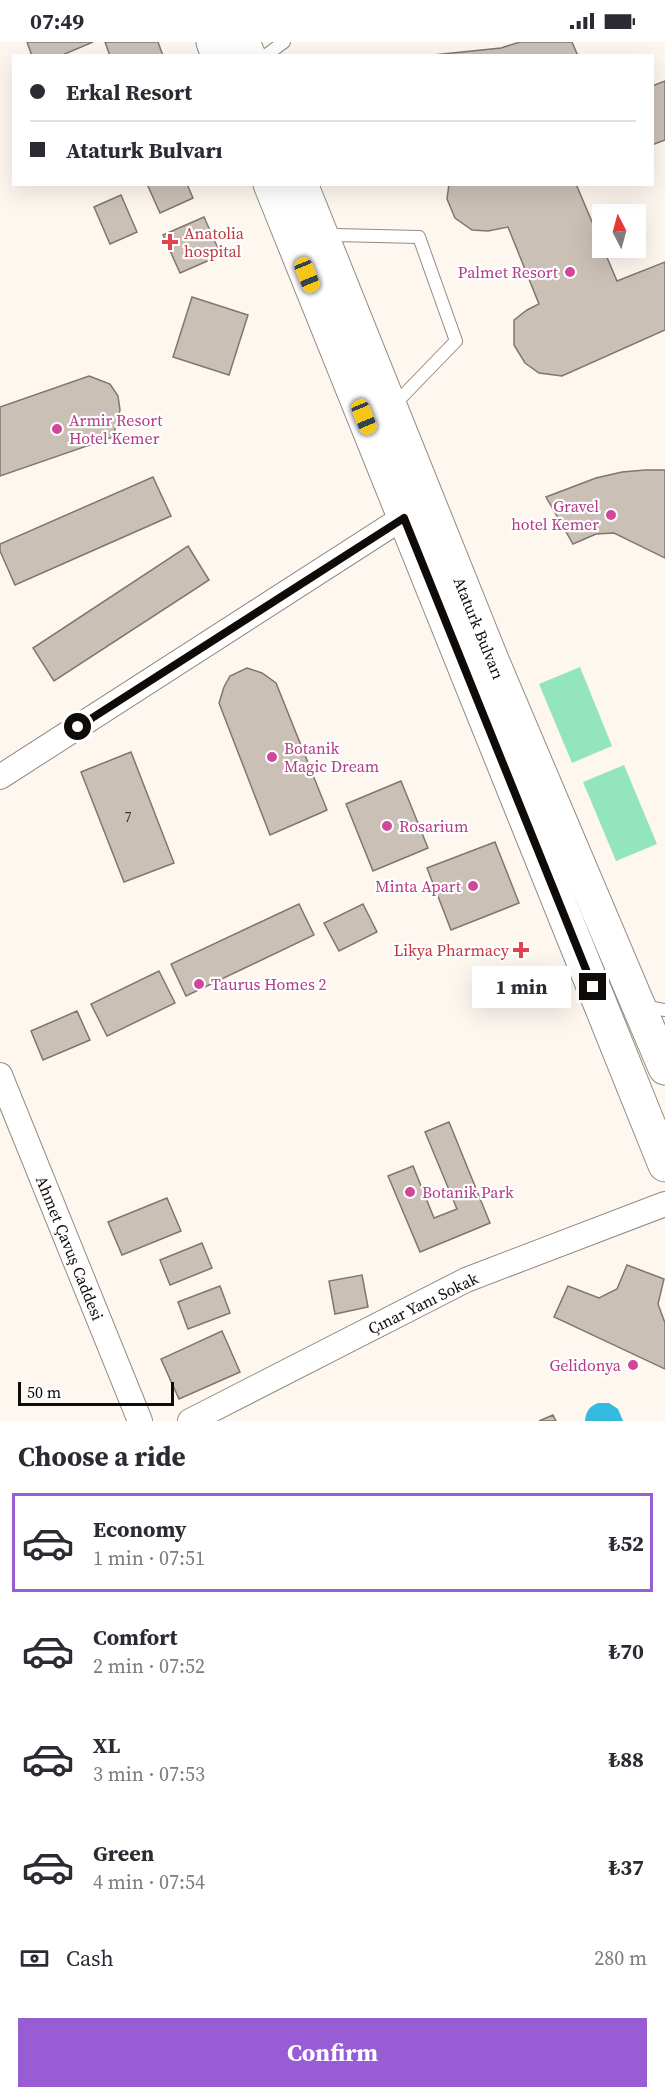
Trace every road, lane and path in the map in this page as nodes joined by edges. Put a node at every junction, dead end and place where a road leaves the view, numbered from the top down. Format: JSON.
{"nodes":[{"id":1,"x":284,"y":42,"type":"edge"},
{"id":2,"x":269,"y":54,"type":"edge"},
{"id":3,"x":271,"y":186,"type":"edge"},
{"id":4,"x":308,"y":191,"type":"edge"},
{"id":5,"x":310,"y":246,"type":"junction"},
{"id":6,"x":391,"y":408,"type":"junction"},
{"id":7,"x":404,"y":518,"type":"junction"},
{"id":8,"x":0,"y":777,"type":"edge"},
{"id":9,"x":652,"y":1008,"type":"edge"},
{"id":10,"x":665,"y":1068,"type":"edge"},
{"id":11,"x":0,"y":1075,"type":"edge"},
{"id":12,"x":665,"y":1165,"type":"edge"},
{"id":13,"x":665,"y":1204,"type":"edge"},
{"id":14,"x":140,"y":1421,"type":"edge"},
{"id":15,"x":190,"y":1421,"type":"edge"}],
"edges":[{"from":1,"to":2,"type":"lane"},
{"from":3,"to":5,"type":"main road","name":"Ataturk Bulvarı"},
{"from":4,"to":5,"type":"main road","name":"Ataturk Bulvarı"},
{"from":5,"to":6,"type":"main road","name":"Ataturk Bulvarı"},
{"from":5,"to":6,"type":"lane"},
{"from":5,"to":7,"type":"main road","name":"Ataturk Bulvarı"},
{"from":6,"to":9,"type":"main road","name":"Ataturk Bulvarı"},
{"from":7,"to":8,"type":"street"},
{"from":7,"to":12,"type":"main road","name":"Ataturk Bulvarı"},
{"from":9,"to":10,"type":"main road","name":"Ataturk Bulvarı"},
{"from":11,"to":14,"type":"street","name":"Ahmet Çavuş Caddesi"},
{"from":13,"to":15,"type":"street","name":"Çınar Yanı Sokak"}]}
